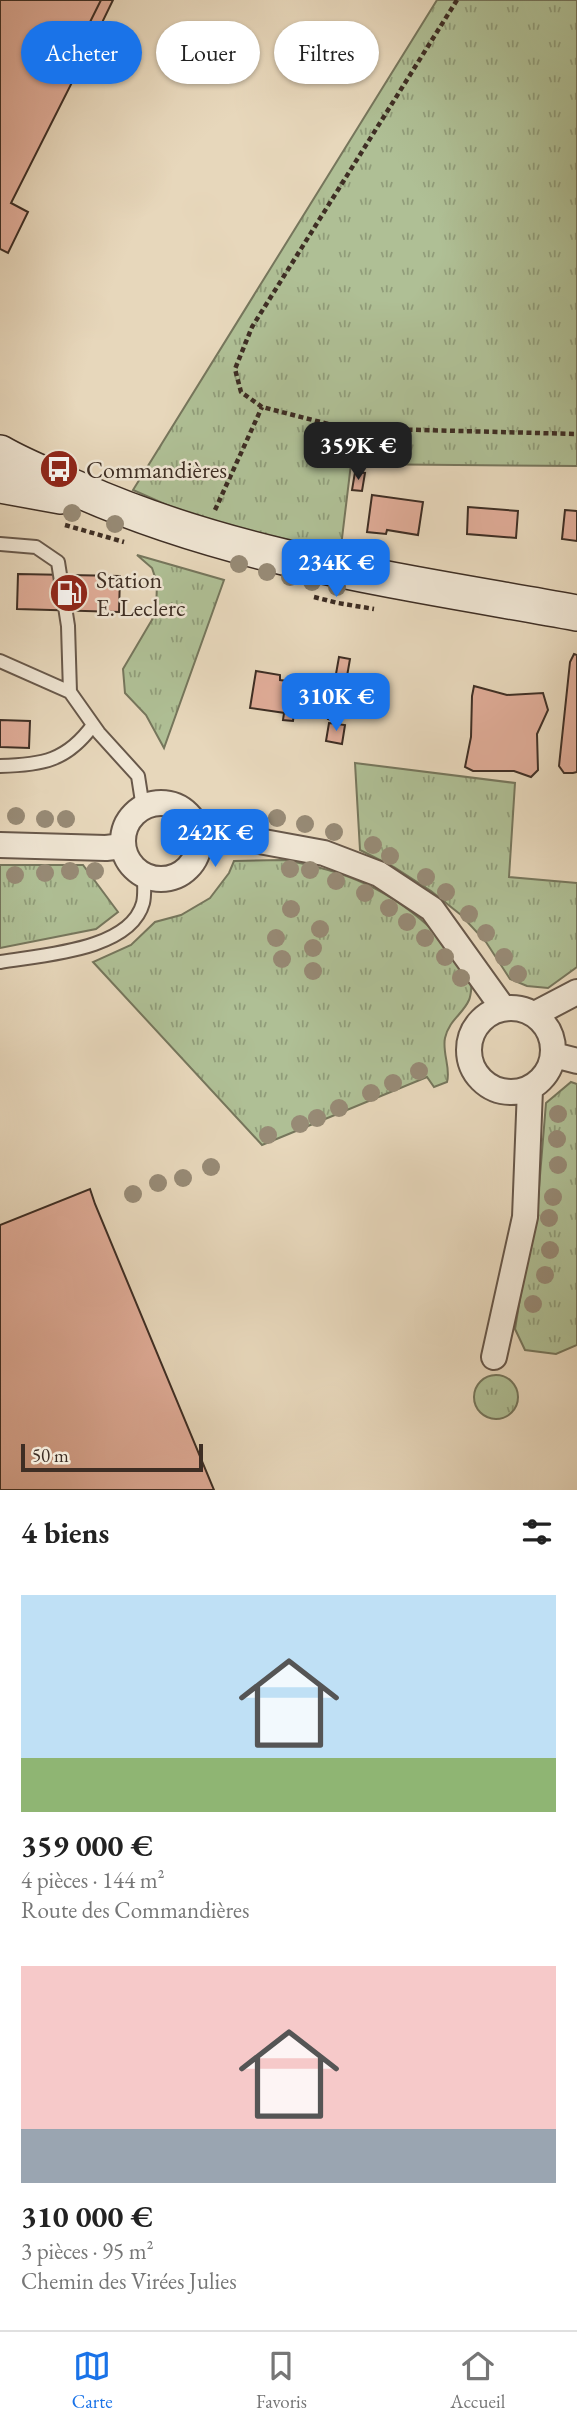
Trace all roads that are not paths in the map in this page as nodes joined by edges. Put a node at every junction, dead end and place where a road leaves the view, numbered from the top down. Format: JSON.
{"nodes":[{"id":1,"x":0,"y":453,"type":"edge"},
{"id":2,"x":0,"y":485,"type":"edge"},
{"id":3,"x":116,"y":506,"type":"junction"},
{"id":4,"x":0,"y":544,"type":"edge"},
{"id":5,"x":577,"y":613,"type":"edge"},
{"id":6,"x":0,"y":661,"type":"edge"},
{"id":7,"x":70,"y":692,"type":"junction"},
{"id":8,"x":93,"y":725,"type":"junction"},
{"id":9,"x":0,"y":766,"type":"edge"},
{"id":10,"x":143,"y":808,"type":"junction"},
{"id":11,"x":199,"y":842,"type":"junction"},
{"id":12,"x":0,"y":845,"type":"edge"},
{"id":13,"x":122,"y":846,"type":"junction"},
{"id":14,"x":144,"y":876,"type":"junction"},
{"id":15,"x":0,"y":962,"type":"edge"},
{"id":16,"x":577,"y":992,"type":"edge"},
{"id":17,"x":503,"y":1008,"type":"junction"},
{"id":18,"x":535,"y":1014,"type":"junction"},
{"id":19,"x":565,"y":1058,"type":"edge"},
{"id":20,"x":530,"y":1088,"type":"junction"},
{"id":21,"x":494,"y":1357,"type":"dead end"}],
"edges":[{"from":1,"to":3,"type":"main road"},
{"from":2,"to":3,"type":"main road"},
{"from":3,"to":5,"type":"main road"},
{"from":4,"to":7,"type":"lane"},
{"from":6,"to":7,"type":"lane"},
{"from":7,"to":8,"type":"lane"},
{"from":8,"to":9,"type":"lane"},
{"from":8,"to":10,"type":"lane"},
{"from":10,"to":11,"type":"street"},
{"from":10,"to":13,"type":"street"},
{"from":11,"to":14,"type":"street"},
{"from":11,"to":17,"type":"street"},
{"from":12,"to":13,"type":"street"},
{"from":13,"to":14,"type":"street"},
{"from":14,"to":15,"type":"lane"},
{"from":16,"to":18,"type":"street"},
{"from":17,"to":18,"type":"street"},
{"from":17,"to":20,"type":"street"},
{"from":18,"to":19,"type":"street"},
{"from":19,"to":20,"type":"street"},
{"from":20,"to":21,"type":"street"}]}
